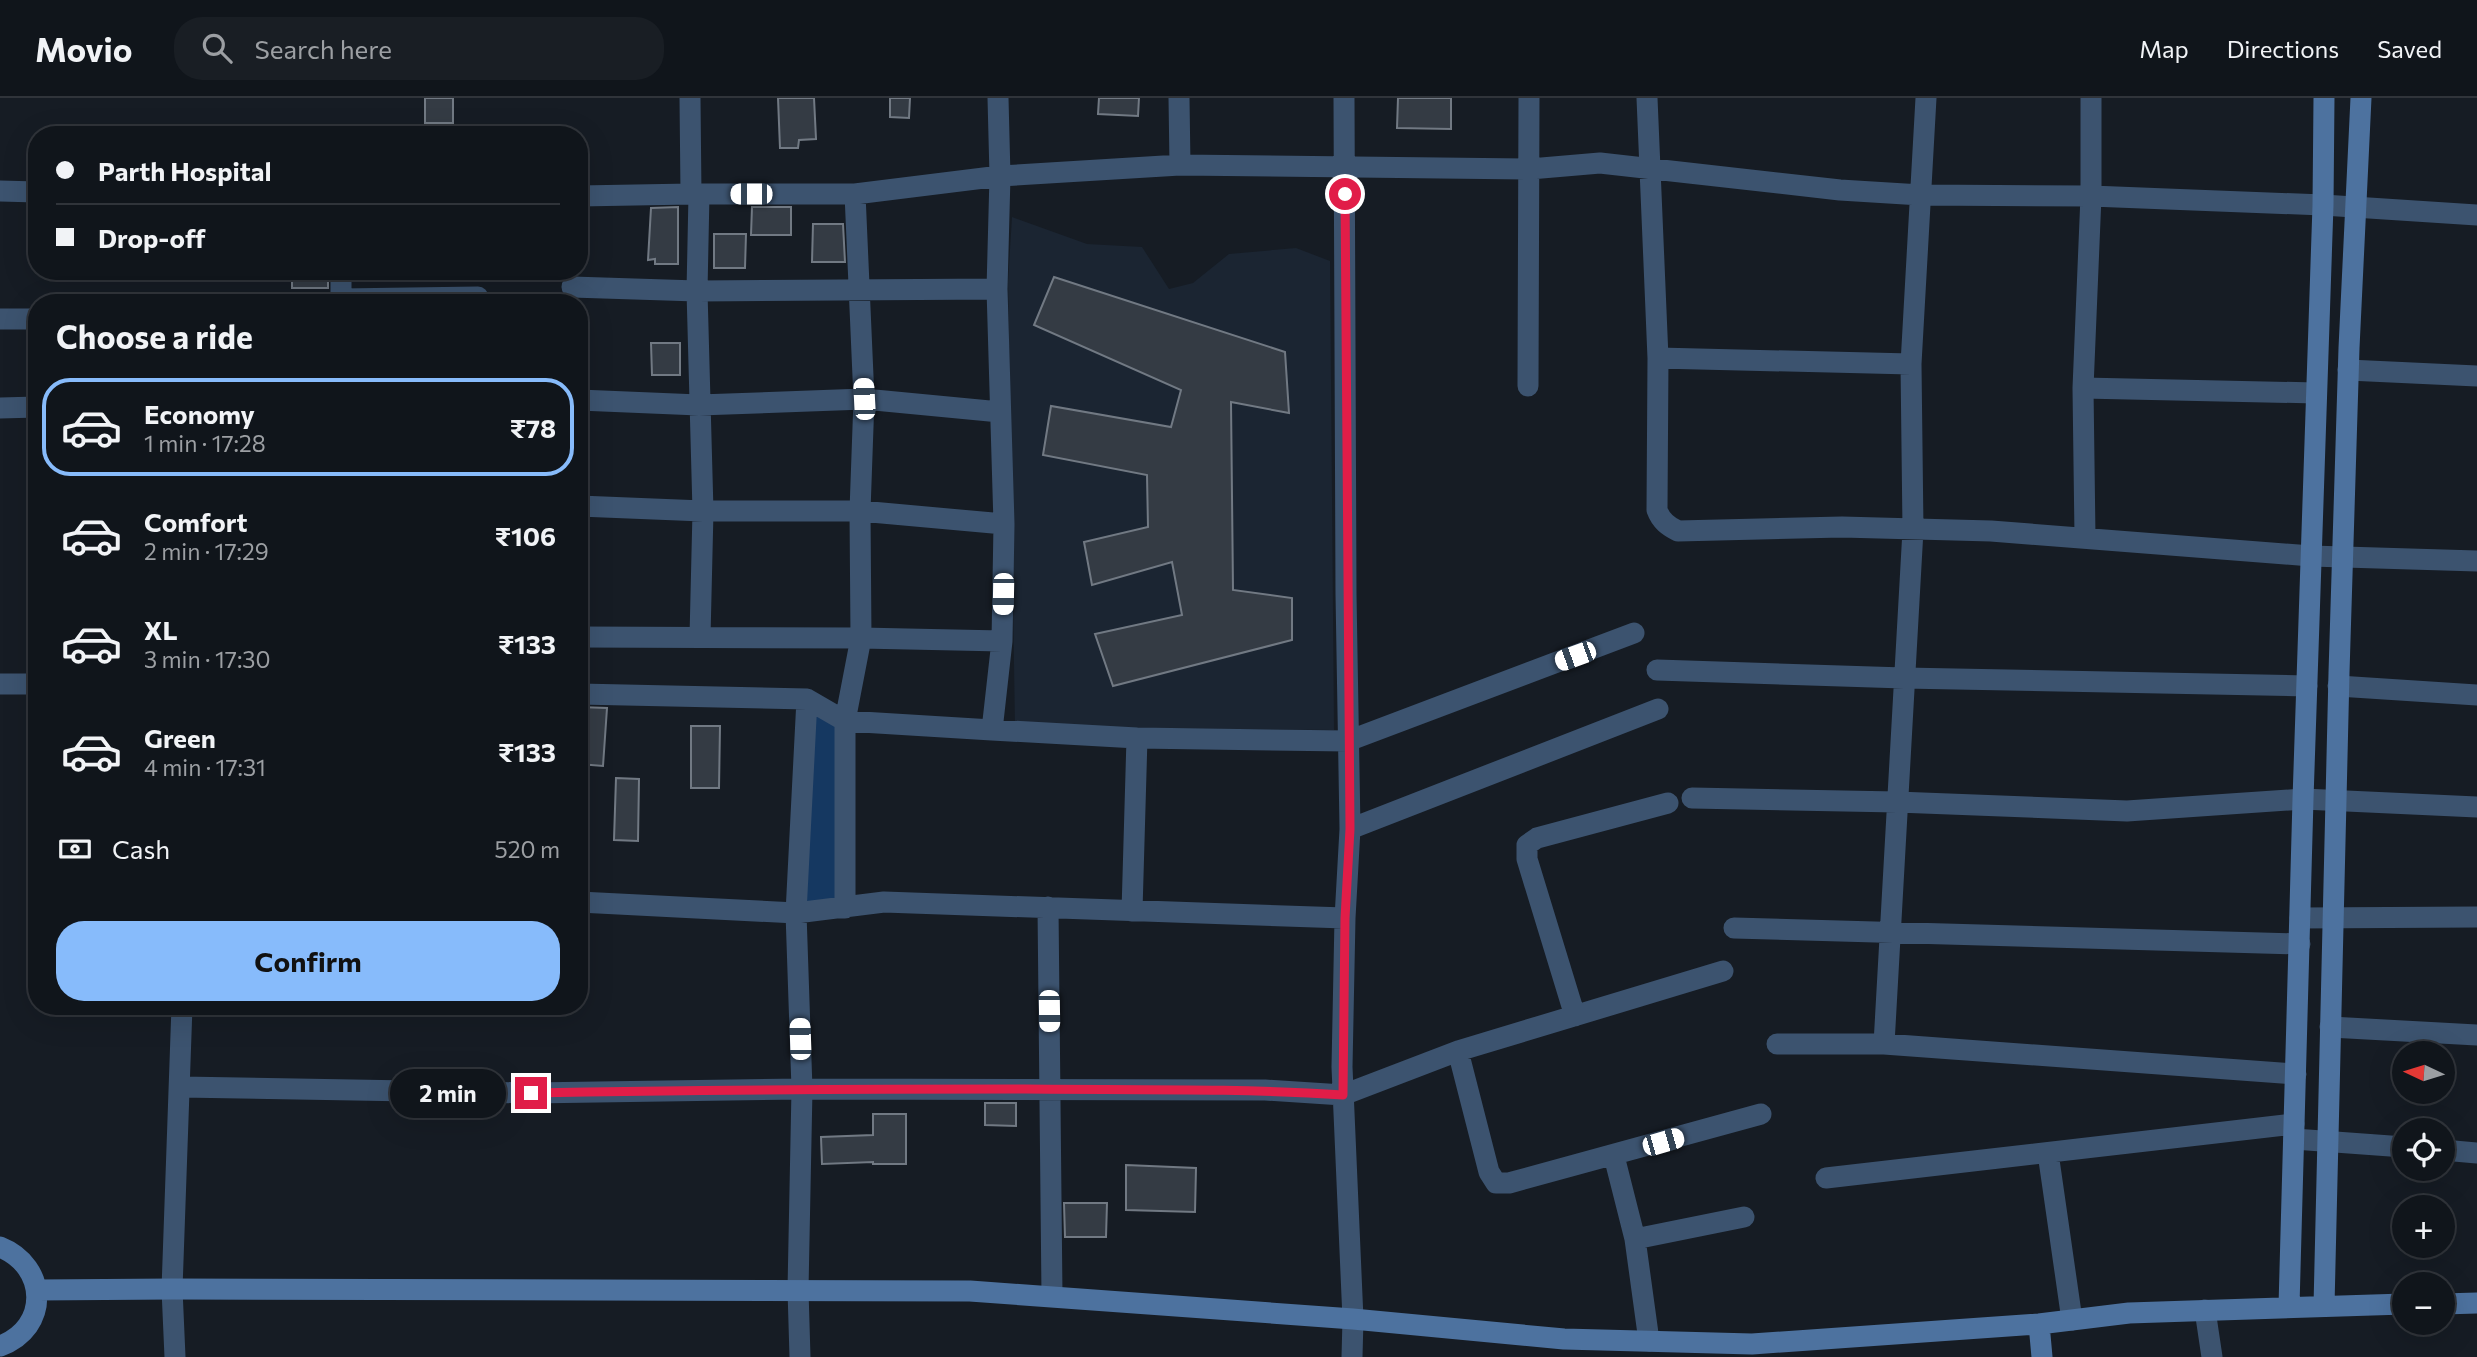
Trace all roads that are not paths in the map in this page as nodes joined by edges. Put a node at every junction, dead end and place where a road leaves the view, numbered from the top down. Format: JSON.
{"nodes":[{"id":1,"x":690,"y":98,"type":"edge"},
{"id":2,"x":998,"y":98,"type":"edge"},
{"id":3,"x":1179,"y":98,"type":"edge"},
{"id":4,"x":1344,"y":98,"type":"edge"},
{"id":5,"x":1529,"y":98,"type":"edge"},
{"id":6,"x":1647,"y":98,"type":"edge"},
{"id":7,"x":1926,"y":98,"type":"edge"},
{"id":8,"x":2091,"y":98,"type":"edge"},
{"id":9,"x":2324,"y":98,"type":"edge"},
{"id":10,"x":2361,"y":98,"type":"edge"},
{"id":11,"x":1180,"y":166,"type":"junction"},
{"id":12,"x":1344,"y":167,"type":"junction"},
{"id":13,"x":1531,"y":169,"type":"junction"},
{"id":14,"x":1649,"y":170,"type":"junction"},
{"id":15,"x":1000,"y":176,"type":"junction"},
{"id":16,"x":0,"y":191,"type":"edge"},
{"id":17,"x":28,"y":192,"type":"edge"},
{"id":18,"x":695,"y":194,"type":"junction"},
{"id":19,"x":855,"y":194,"type":"junction"},
{"id":20,"x":1921,"y":195,"type":"junction"},
{"id":21,"x":588,"y":196,"type":"edge"},
{"id":22,"x":2091,"y":196,"type":"junction"},
{"id":23,"x":2323,"y":205,"type":"junction"},
{"id":24,"x":2357,"y":207,"type":"junction"},
{"id":25,"x":2477,"y":215,"type":"edge"},
{"id":26,"x":572,"y":286,"type":"dead end"},
{"id":27,"x":997,"y":289,"type":"junction"},
{"id":28,"x":696,"y":290,"type":"junction"},
{"id":29,"x":859,"y":291,"type":"junction"},
{"id":30,"x":0,"y":319,"type":"edge"},
{"id":31,"x":28,"y":319,"type":"edge"},
{"id":32,"x":1658,"y":358,"type":"junction"},
{"id":33,"x":1911,"y":364,"type":"junction"},
{"id":34,"x":2348,"y":370,"type":"junction"},
{"id":35,"x":2477,"y":376,"type":"edge"},
{"id":36,"x":1528,"y":386,"type":"dead end"},
{"id":37,"x":2084,"y":388,"type":"junction"},
{"id":38,"x":2316,"y":393,"type":"junction"},
{"id":39,"x":864,"y":399,"type":"junction"},
{"id":40,"x":588,"y":400,"type":"edge"},
{"id":41,"x":699,"y":405,"type":"junction"},
{"id":42,"x":28,"y":407,"type":"edge"},
{"id":43,"x":0,"y":408,"type":"edge"},
{"id":44,"x":1000,"y":412,"type":"junction"},
{"id":45,"x":588,"y":506,"type":"edge"},
{"id":46,"x":703,"y":511,"type":"junction"},
{"id":47,"x":860,"y":511,"type":"junction"},
{"id":48,"x":1004,"y":524,"type":"junction"},
{"id":49,"x":1913,"y":530,"type":"junction"},
{"id":50,"x":2085,"y":537,"type":"junction"},
{"id":51,"x":2311,"y":556,"type":"junction"},
{"id":52,"x":2343,"y":556,"type":"junction"},
{"id":53,"x":2477,"y":561,"type":"edge"},
{"id":54,"x":1634,"y":634,"type":"dead end"},
{"id":55,"x":588,"y":637,"type":"edge"},
{"id":56,"x":700,"y":637,"type":"junction"},
{"id":57,"x":861,"y":638,"type":"junction"},
{"id":58,"x":1002,"y":641,"type":"junction"},
{"id":59,"x":1657,"y":670,"type":"dead end"},
{"id":60,"x":1904,"y":678,"type":"junction"},
{"id":61,"x":0,"y":684,"type":"edge"},
{"id":62,"x":28,"y":684,"type":"edge"},
{"id":63,"x":2307,"y":686,"type":"junction"},
{"id":64,"x":2338,"y":686,"type":"junction"},
{"id":65,"x":588,"y":694,"type":"edge"},
{"id":66,"x":2477,"y":695,"type":"edge"},
{"id":67,"x":807,"y":699,"type":"junction"},
{"id":68,"x":1658,"y":709,"type":"dead end"},
{"id":69,"x":845,"y":721,"type":"junction"},
{"id":70,"x":992,"y":730,"type":"junction"},
{"id":71,"x":1138,"y":738,"type":"junction"},
{"id":72,"x":1348,"y":741,"type":"junction"},
{"id":73,"x":1692,"y":798,"type":"dead end"},
{"id":74,"x":2302,"y":799,"type":"junction"},
{"id":75,"x":2335,"y":800,"type":"junction"},
{"id":76,"x":1897,"y":802,"type":"junction"},
{"id":77,"x":1668,"y":803,"type":"dead end"},
{"id":78,"x":2477,"y":807,"type":"edge"},
{"id":79,"x":1350,"y":829,"type":"junction"},
{"id":80,"x":588,"y":902,"type":"edge"},
{"id":81,"x":1048,"y":907,"type":"junction"},
{"id":82,"x":845,"y":908,"type":"junction"},
{"id":83,"x":1132,"y":911,"type":"junction"},
{"id":84,"x":796,"y":913,"type":"junction"},
{"id":85,"x":2477,"y":917,"type":"edge"},
{"id":86,"x":1345,"y":918,"type":"junction"},
{"id":87,"x":2300,"y":918,"type":"junction"},
{"id":88,"x":2332,"y":918,"type":"junction"},
{"id":89,"x":1734,"y":928,"type":"dead end"},
{"id":90,"x":1890,"y":934,"type":"junction"},
{"id":91,"x":2300,"y":944,"type":"junction"},
{"id":92,"x":1723,"y":971,"type":"dead end"},
{"id":93,"x":182,"y":1015,"type":"edge"},
{"id":94,"x":1575,"y":1016,"type":"junction"},
{"id":95,"x":2330,"y":1027,"type":"junction"},
{"id":96,"x":2477,"y":1035,"type":"edge"},
{"id":97,"x":1777,"y":1044,"type":"dead end"},
{"id":98,"x":1884,"y":1044,"type":"junction"},
{"id":99,"x":1458,"y":1051,"type":"junction"},
{"id":100,"x":2296,"y":1073,"type":"junction"},
{"id":101,"x":181,"y":1087,"type":"junction"},
{"id":102,"x":802,"y":1089,"type":"junction"},
{"id":103,"x":1050,"y":1089,"type":"junction"},
{"id":104,"x":1343,"y":1095,"type":"junction"},
{"id":105,"x":1761,"y":1114,"type":"dead end"},
{"id":106,"x":2294,"y":1131,"type":"junction"},
{"id":107,"x":2327,"y":1141,"type":"junction"},
{"id":108,"x":2392,"y":1146,"type":"edge"},
{"id":109,"x":2455,"y":1151,"type":"edge"},
{"id":110,"x":2048,"y":1153,"type":"junction"},
{"id":111,"x":2477,"y":1153,"type":"edge"},
{"id":112,"x":1614,"y":1156,"type":"junction"},
{"id":113,"x":1826,"y":1178,"type":"dead end"},
{"id":114,"x":1744,"y":1217,"type":"dead end"},
{"id":115,"x":1635,"y":1239,"type":"junction"},
{"id":116,"x":0,"y":1247,"type":"edge"},
{"id":117,"x":172,"y":1289,"type":"junction"},
{"id":118,"x":37,"y":1290,"type":"junction"},
{"id":119,"x":798,"y":1290,"type":"junction"},
{"id":120,"x":1052,"y":1296,"type":"junction"},
{"id":121,"x":2477,"y":1303,"type":"edge"},
{"id":122,"x":2392,"y":1304,"type":"edge"},
{"id":123,"x":2455,"y":1304,"type":"edge"},
{"id":124,"x":2289,"y":1306,"type":"junction"},
{"id":125,"x":2324,"y":1306,"type":"junction"},
{"id":126,"x":2205,"y":1310,"type":"junction"},
{"id":127,"x":1353,"y":1319,"type":"junction"},
{"id":128,"x":2072,"y":1320,"type":"junction"},
{"id":129,"x":2039,"y":1324,"type":"junction"},
{"id":130,"x":1649,"y":1341,"type":"junction"},
{"id":131,"x":0,"y":1346,"type":"edge"},
{"id":132,"x":1794,"y":1349,"type":"edge"},
{"id":133,"x":175,"y":1357,"type":"edge"},
{"id":134,"x":800,"y":1357,"type":"edge"},
{"id":135,"x":1352,"y":1357,"type":"edge"},
{"id":136,"x":2042,"y":1357,"type":"edge"},
{"id":137,"x":2213,"y":1357,"type":"edge"}],
"edges":[{"from":1,"to":18,"type":"street"},
{"from":2,"to":15,"type":"street"},
{"from":3,"to":11,"type":"street"},
{"from":4,"to":12,"type":"street"},
{"from":5,"to":13,"type":"street"},
{"from":6,"to":14,"type":"street"},
{"from":7,"to":20,"type":"street"},
{"from":8,"to":22,"type":"street"},
{"from":9,"to":23,"type":"street"},
{"from":10,"to":24,"type":"street"},
{"from":11,"to":12,"type":"street"},
{"from":11,"to":15,"type":"street"},
{"from":12,"to":13,"type":"street"},
{"from":12,"to":72,"type":"street"},
{"from":13,"to":14,"type":"street"},
{"from":13,"to":36,"type":"street"},
{"from":14,"to":20,"type":"street"},
{"from":14,"to":32,"type":"street"},
{"from":15,"to":19,"type":"street"},
{"from":15,"to":27,"type":"street"},
{"from":16,"to":17,"type":"street"},
{"from":18,"to":19,"type":"street"},
{"from":18,"to":21,"type":"street"},
{"from":18,"to":28,"type":"street"},
{"from":19,"to":29,"type":"street"},
{"from":20,"to":22,"type":"street"},
{"from":20,"to":33,"type":"street"},
{"from":22,"to":23,"type":"street"},
{"from":22,"to":37,"type":"street"},
{"from":23,"to":24,"type":"street"},
{"from":23,"to":38,"type":"street"},
{"from":24,"to":25,"type":"street"},
{"from":24,"to":34,"type":"street"},
{"from":26,"to":28,"type":"street"},
{"from":27,"to":29,"type":"street"},
{"from":27,"to":44,"type":"street"},
{"from":28,"to":29,"type":"street"},
{"from":28,"to":41,"type":"street"},
{"from":29,"to":39,"type":"street"},
{"from":30,"to":31,"type":"street"},
{"from":32,"to":33,"type":"street"},
{"from":32,"to":49,"type":"street"},
{"from":33,"to":49,"type":"street"},
{"from":34,"to":35,"type":"street"},
{"from":34,"to":52,"type":"street"},
{"from":37,"to":38,"type":"street"},
{"from":37,"to":50,"type":"street"},
{"from":38,"to":51,"type":"street"},
{"from":39,"to":41,"type":"street"},
{"from":39,"to":44,"type":"street"},
{"from":39,"to":47,"type":"street"},
{"from":40,"to":41,"type":"street"},
{"from":41,"to":46,"type":"street"},
{"from":42,"to":43,"type":"street"},
{"from":44,"to":48,"type":"street"},
{"from":45,"to":46,"type":"street"},
{"from":46,"to":47,"type":"street"},
{"from":46,"to":56,"type":"street"},
{"from":47,"to":48,"type":"street"},
{"from":47,"to":57,"type":"street"},
{"from":48,"to":58,"type":"street"},
{"from":49,"to":50,"type":"street"},
{"from":49,"to":60,"type":"street"},
{"from":50,"to":51,"type":"street"},
{"from":51,"to":52,"type":"street"},
{"from":51,"to":63,"type":"street"},
{"from":52,"to":53,"type":"street"},
{"from":52,"to":64,"type":"street"},
{"from":54,"to":72,"type":"street"},
{"from":55,"to":56,"type":"street"},
{"from":56,"to":57,"type":"street"},
{"from":57,"to":58,"type":"street"},
{"from":57,"to":69,"type":"street"},
{"from":58,"to":70,"type":"street"},
{"from":59,"to":60,"type":"street"},
{"from":60,"to":63,"type":"street"},
{"from":60,"to":76,"type":"street"},
{"from":61,"to":62,"type":"street"},
{"from":63,"to":74,"type":"street"},
{"from":64,"to":66,"type":"street"},
{"from":64,"to":75,"type":"street"},
{"from":65,"to":67,"type":"street"},
{"from":67,"to":69,"type":"street"},
{"from":67,"to":84,"type":"street"},
{"from":68,"to":79,"type":"street"},
{"from":69,"to":70,"type":"street"},
{"from":69,"to":82,"type":"street"},
{"from":70,"to":71,"type":"street"},
{"from":71,"to":72,"type":"street"},
{"from":71,"to":83,"type":"street"},
{"from":72,"to":79,"type":"street"},
{"from":73,"to":76,"type":"street"},
{"from":74,"to":75,"type":"street"},
{"from":74,"to":76,"type":"street"},
{"from":74,"to":87,"type":"street"},
{"from":75,"to":78,"type":"street"},
{"from":75,"to":88,"type":"street"},
{"from":76,"to":90,"type":"street"},
{"from":77,"to":94,"type":"street"},
{"from":79,"to":86,"type":"street"},
{"from":80,"to":84,"type":"street"},
{"from":81,"to":82,"type":"street"},
{"from":81,"to":83,"type":"street"},
{"from":81,"to":103,"type":"street"},
{"from":82,"to":84,"type":"street"},
{"from":83,"to":86,"type":"street"},
{"from":84,"to":102,"type":"street"},
{"from":85,"to":88,"type":"street"},
{"from":86,"to":104,"type":"street"},
{"from":87,"to":88,"type":"street"},
{"from":87,"to":91,"type":"street"},
{"from":88,"to":95,"type":"street"},
{"from":89,"to":90,"type":"street"},
{"from":90,"to":91,"type":"street"},
{"from":90,"to":98,"type":"street"},
{"from":91,"to":100,"type":"street"},
{"from":92,"to":94,"type":"street"},
{"from":93,"to":101,"type":"street"},
{"from":94,"to":99,"type":"street"},
{"from":95,"to":96,"type":"street"},
{"from":95,"to":107,"type":"street"},
{"from":97,"to":98,"type":"street"},
{"from":98,"to":100,"type":"street"},
{"from":99,"to":104,"type":"street"},
{"from":99,"to":112,"type":"street"},
{"from":100,"to":106,"type":"street"},
{"from":101,"to":102,"type":"street"},
{"from":101,"to":117,"type":"street"},
{"from":102,"to":103,"type":"street"},
{"from":102,"to":119,"type":"street"},
{"from":103,"to":104,"type":"street"},
{"from":103,"to":120,"type":"street"},
{"from":104,"to":127,"type":"street"},
{"from":105,"to":112,"type":"street"},
{"from":106,"to":107,"type":"street"},
{"from":106,"to":110,"type":"street"},
{"from":106,"to":124,"type":"street"},
{"from":107,"to":108,"type":"street"},
{"from":107,"to":125,"type":"street"},
{"from":109,"to":111,"type":"street"},
{"from":110,"to":113,"type":"street"},
{"from":110,"to":128,"type":"street"},
{"from":112,"to":115,"type":"street"},
{"from":114,"to":115,"type":"street"},
{"from":115,"to":130,"type":"street"},
{"from":116,"to":118,"type":"street"},
{"from":117,"to":118,"type":"street"},
{"from":117,"to":119,"type":"street"},
{"from":117,"to":133,"type":"street"},
{"from":118,"to":131,"type":"street"},
{"from":119,"to":120,"type":"street"},
{"from":119,"to":134,"type":"street"},
{"from":120,"to":127,"type":"street"},
{"from":121,"to":123,"type":"street"},
{"from":122,"to":125,"type":"street"},
{"from":124,"to":125,"type":"street"},
{"from":124,"to":126,"type":"street"},
{"from":126,"to":128,"type":"street"},
{"from":126,"to":137,"type":"street"},
{"from":127,"to":130,"type":"street"},
{"from":127,"to":135,"type":"street"},
{"from":128,"to":129,"type":"street"},
{"from":129,"to":132,"type":"street"},
{"from":129,"to":136,"type":"street"},
{"from":130,"to":132,"type":"street"}]}
